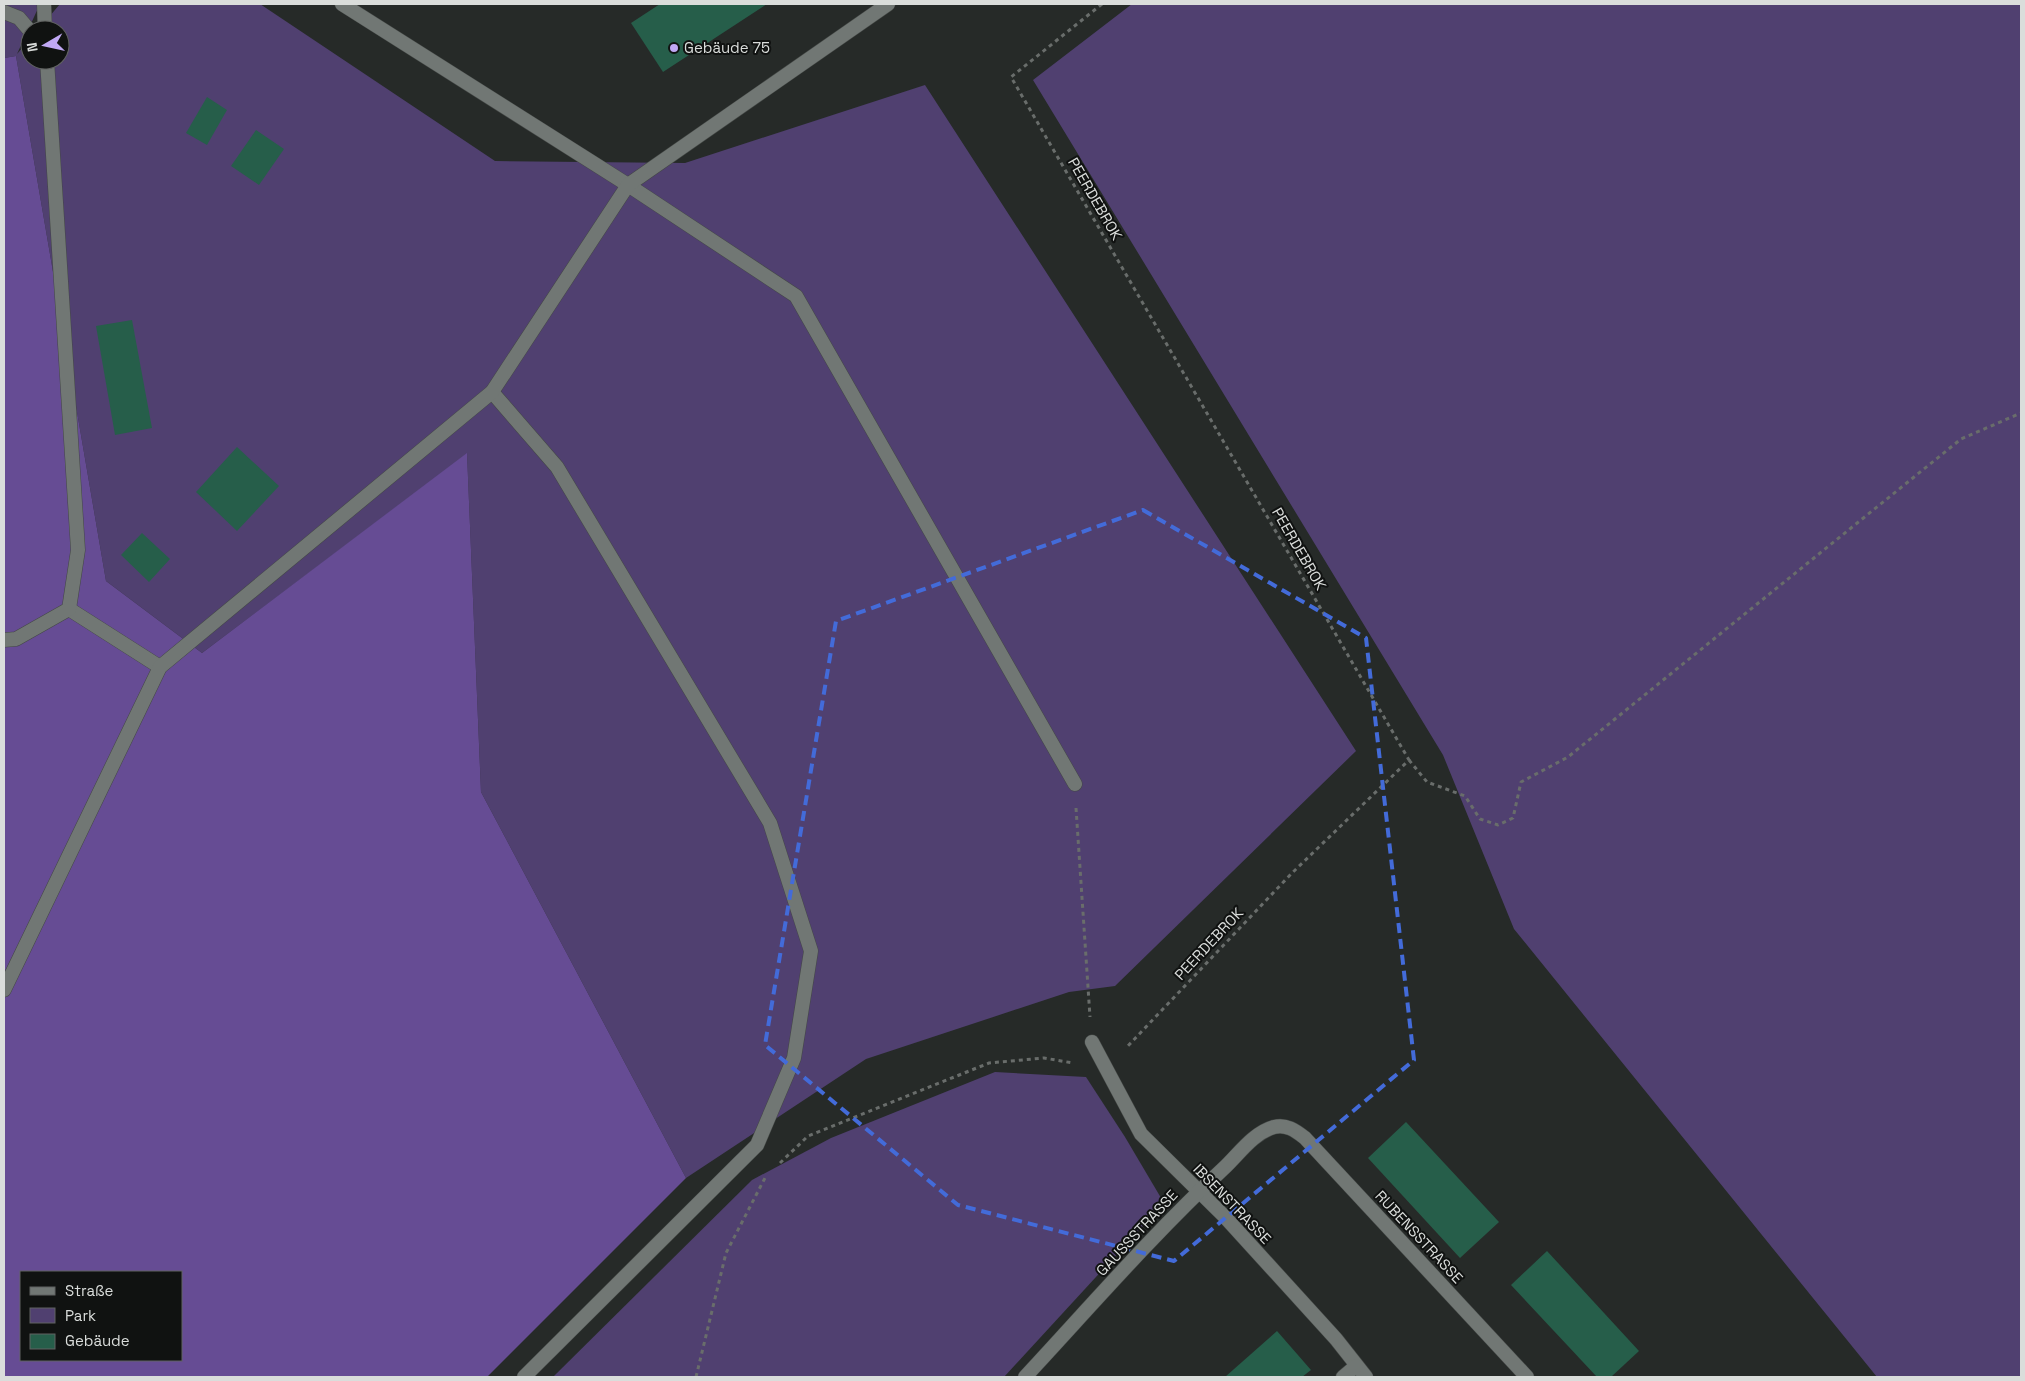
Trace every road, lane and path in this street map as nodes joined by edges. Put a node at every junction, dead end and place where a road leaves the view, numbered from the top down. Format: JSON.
{"nodes":[{"id":1,"x":44,"y":4,"type":"edge"},
{"id":2,"x":342,"y":4,"type":"edge"},
{"id":3,"x":888,"y":4,"type":"edge"},
{"id":4,"x":1102,"y":4,"type":"edge"},
{"id":5,"x":4,"y":12,"type":"edge"},
{"id":6,"x":21,"y":20,"type":"edge"},
{"id":7,"x":45,"y":20,"type":"edge"},
{"id":8,"x":48,"y":70,"type":"edge"},
{"id":9,"x":628,"y":185,"type":"junction"},
{"id":10,"x":492,"y":392,"type":"junction"},
{"id":11,"x":2021,"y":413,"type":"edge"},
{"id":12,"x":69,"y":608,"type":"junction"},
{"id":13,"x":4,"y":640,"type":"edge"},
{"id":14,"x":160,"y":667,"type":"junction"},
{"id":15,"x":1409,"y":760,"type":"junction"},
{"id":16,"x":1075,"y":784,"type":"joint"},
{"id":17,"x":4,"y":990,"type":"edge"},
{"id":18,"x":1092,"y":1042,"type":"joint"},
{"id":19,"x":1107,"y":1068,"type":"junction"},
{"id":20,"x":1283,"y":1126,"type":"joint"},
{"id":21,"x":773,"y":1169,"type":"dead end"},
{"id":22,"x":766,"y":1175,"type":"dead end"},
{"id":23,"x":1198,"y":1191,"type":"junction"},
{"id":24,"x":1356,"y":1366,"type":"junction"},
{"id":25,"x":524,"y":1377,"type":"edge"},
{"id":26,"x":696,"y":1377,"type":"edge"},
{"id":27,"x":1025,"y":1377,"type":"edge"},
{"id":28,"x":1343,"y":1377,"type":"edge"},
{"id":29,"x":1366,"y":1377,"type":"edge"},
{"id":30,"x":1527,"y":1377,"type":"edge"}],
"edges":[{"from":1,"to":7,"type":"street"},
{"from":2,"to":9,"type":"street"},
{"from":3,"to":9,"type":"street"},
{"from":4,"to":15,"type":"path","name":"PEERDEBROK"},
{"from":5,"to":6,"type":"street"},
{"from":8,"to":12,"type":"street"},
{"from":9,"to":10,"type":"street"},
{"from":9,"to":16,"type":"street"},
{"from":10,"to":14,"type":"street"},
{"from":10,"to":25,"type":"street"},
{"from":11,"to":15,"type":"path"},
{"from":12,"to":13,"type":"street"},
{"from":12,"to":14,"type":"street"},
{"from":14,"to":17,"type":"street"},
{"from":15,"to":19,"type":"path","name":"PEERDEBROK"},
{"from":16,"to":18,"type":"path"},
{"from":18,"to":19,"type":"street","name":"IBSENSTRASSE"},
{"from":19,"to":21,"type":"path"},
{"from":19,"to":23,"type":"street","name":"IBSENSTRASSE"},
{"from":20,"to":23,"type":"street","name":"GAUSSSTRASSE"},
{"from":20,"to":30,"type":"street","name":"RUBENSSTRASSE"},
{"from":22,"to":26,"type":"path"},
{"from":23,"to":24,"type":"street","name":"IBSENSTRASSE"},
{"from":23,"to":27,"type":"street","name":"GAUSSSTRASSE"},
{"from":24,"to":28,"type":"street"},
{"from":24,"to":29,"type":"street","name":"IBSENSTRASSE"}]}
